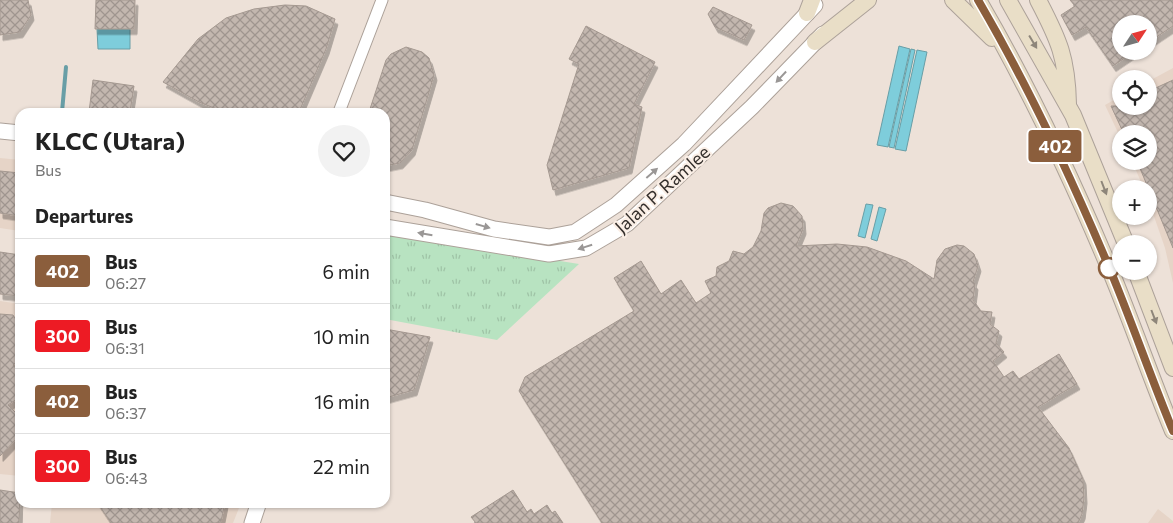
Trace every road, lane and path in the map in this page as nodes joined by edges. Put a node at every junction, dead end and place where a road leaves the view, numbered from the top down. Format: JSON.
{"nodes":[{"id":1,"x":382,"y":0,"type":"edge"},
{"id":2,"x":820,"y":0,"type":"edge"},
{"id":3,"x":855,"y":0,"type":"edge"},
{"id":4,"x":868,"y":0,"type":"edge"},
{"id":5,"x":953,"y":0,"type":"edge"},
{"id":6,"x":978,"y":0,"type":"edge"},
{"id":7,"x":1008,"y":0,"type":"edge"},
{"id":8,"x":1038,"y":0,"type":"edge"},
{"id":9,"x":810,"y":6,"type":"edge"},
{"id":10,"x":815,"y":42,"type":"junction"},
{"id":11,"x":1014,"y":62,"type":"junction"},
{"id":12,"x":1068,"y":106,"type":"junction"},
{"id":13,"x":341,"y":108,"type":"edge"},
{"id":14,"x":0,"y":131,"type":"edge"},
{"id":15,"x":15,"y":132,"type":"edge"},
{"id":16,"x":390,"y":203,"type":"edge"},
{"id":17,"x":390,"y":228,"type":"edge"},
{"id":18,"x":1122,"y":235,"type":"edge"},
{"id":19,"x":1139,"y":280,"type":"edge"},
{"id":20,"x":1173,"y":368,"type":"edge"},
{"id":21,"x":1173,"y":431,"type":"edge"},
{"id":22,"x":257,"y":508,"type":"edge"},
{"id":23,"x":252,"y":523,"type":"edge"}],
"edges":[{"from":1,"to":13,"type":"street"},
{"from":2,"to":9,"type":"street","name":"Jalan P. Ramlee"},
{"from":3,"to":10,"type":"street","name":"Jalan P. Ramlee"},
{"from":4,"to":10,"type":"main road"},
{"from":5,"to":11,"type":"main road"},
{"from":6,"to":11,"type":"main road"},
{"from":7,"to":12,"type":"main road","one_way":true},
{"from":8,"to":12,"type":"main road"},
{"from":16,"to":9,"type":"street","name":"Jalan P. Ramlee","one_way":true},
{"from":10,"to":17,"type":"street","name":"Jalan P. Ramlee","one_way":true},
{"from":11,"to":21,"type":"main road"},
{"from":12,"to":18,"type":"main road","one_way":true},
{"from":14,"to":15,"type":"street"},
{"from":19,"to":20,"type":"main road","one_way":true},
{"from":22,"to":23,"type":"street"}]}
